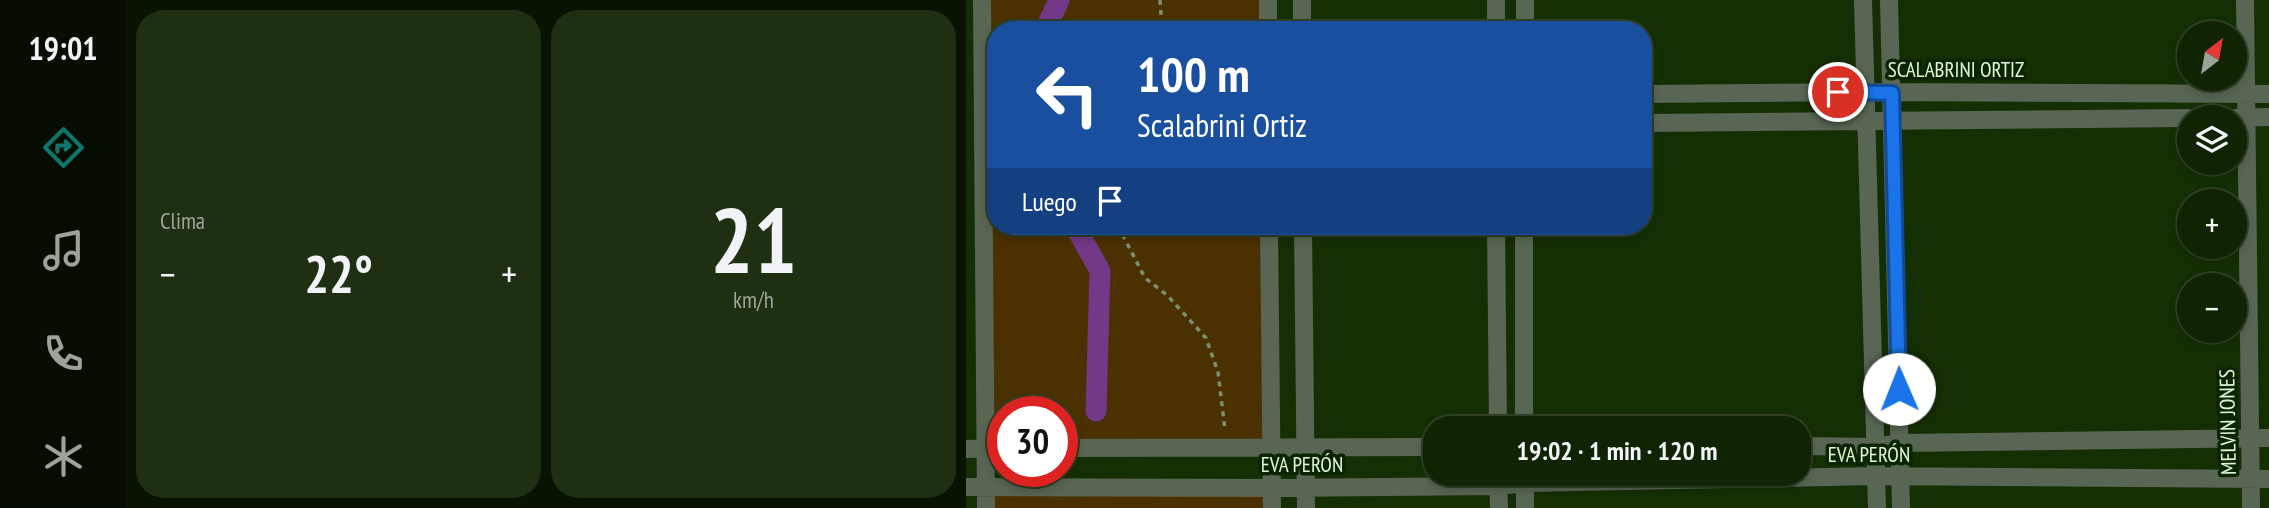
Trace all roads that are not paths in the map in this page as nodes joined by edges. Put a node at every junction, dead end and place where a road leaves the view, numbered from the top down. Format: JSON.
{"nodes":[{"id":1,"x":982,"y":0,"type":"edge"},
{"id":2,"x":1268,"y":0,"type":"edge"},
{"id":3,"x":1302,"y":0,"type":"edge"},
{"id":4,"x":1496,"y":0,"type":"edge"},
{"id":5,"x":1525,"y":0,"type":"edge"},
{"id":6,"x":1863,"y":0,"type":"edge"},
{"id":7,"x":1889,"y":0,"type":"edge"},
{"id":8,"x":2245,"y":0,"type":"edge"},
{"id":9,"x":1268,"y":21,"type":"edge"},
{"id":10,"x":1303,"y":21,"type":"edge"},
{"id":11,"x":1496,"y":21,"type":"edge"},
{"id":12,"x":1525,"y":21,"type":"edge"},
{"id":13,"x":1866,"y":92,"type":"junction"},
{"id":14,"x":1892,"y":93,"type":"junction"},
{"id":15,"x":1652,"y":94,"type":"edge"},
{"id":16,"x":2246,"y":94,"type":"junction"},
{"id":17,"x":2269,"y":94,"type":"edge"},
{"id":18,"x":974,"y":100,"type":"edge"},
{"id":19,"x":2244,"y":105,"type":"edge"},
{"id":20,"x":2269,"y":117,"type":"edge"},
{"id":21,"x":2177,"y":118,"type":"edge"},
{"id":22,"x":2247,"y":118,"type":"edge"},
{"id":23,"x":1892,"y":120,"type":"junction"},
{"id":24,"x":1867,"y":121,"type":"junction"},
{"id":25,"x":1652,"y":123,"type":"edge"},
{"id":26,"x":974,"y":124,"type":"edge"},
{"id":27,"x":2244,"y":175,"type":"edge"},
{"id":28,"x":1269,"y":235,"type":"edge"},
{"id":29,"x":1303,"y":235,"type":"edge"},
{"id":30,"x":1496,"y":235,"type":"edge"},
{"id":31,"x":1524,"y":235,"type":"edge"},
{"id":32,"x":991,"y":396,"type":"edge"},
{"id":33,"x":1497,"y":416,"type":"edge"},
{"id":34,"x":1524,"y":416,"type":"edge"},
{"id":35,"x":2260,"y":438,"type":"edge"},
{"id":36,"x":1900,"y":443,"type":"junction"},
{"id":37,"x":1811,"y":446,"type":"edge"},
{"id":38,"x":1423,"y":447,"type":"edge"},
{"id":39,"x":1876,"y":447,"type":"junction"},
{"id":40,"x":987,"y":448,"type":"edge"},
{"id":41,"x":1078,"y":448,"type":"edge"},
{"id":42,"x":1271,"y":448,"type":"junction"},
{"id":43,"x":1305,"y":448,"type":"junction"},
{"id":44,"x":966,"y":449,"type":"edge"},
{"id":45,"x":1811,"y":476,"type":"edge"},
{"id":46,"x":1876,"y":476,"type":"junction"},
{"id":47,"x":1901,"y":478,"type":"junction"},
{"id":48,"x":2260,"y":479,"type":"edge"},
{"id":49,"x":987,"y":482,"type":"edge"},
{"id":50,"x":1423,"y":483,"type":"edge"},
{"id":51,"x":1498,"y":486,"type":"edge"},
{"id":52,"x":1525,"y":486,"type":"edge"},
{"id":53,"x":966,"y":487,"type":"edge"},
{"id":54,"x":986,"y":487,"type":"junction"},
{"id":55,"x":1272,"y":488,"type":"junction"},
{"id":56,"x":1306,"y":488,"type":"junction"},
{"id":57,"x":986,"y":508,"type":"edge"},
{"id":58,"x":1272,"y":508,"type":"edge"},
{"id":59,"x":1306,"y":508,"type":"edge"},
{"id":60,"x":1499,"y":508,"type":"edge"},
{"id":61,"x":1525,"y":508,"type":"edge"},
{"id":62,"x":1877,"y":508,"type":"edge"},
{"id":63,"x":1901,"y":508,"type":"edge"},
{"id":64,"x":2251,"y":508,"type":"edge"}],
"edges":[{"from":1,"to":18,"type":"street"},
{"from":2,"to":9,"type":"street"},
{"from":3,"to":10,"type":"street"},
{"from":4,"to":11,"type":"street"},
{"from":5,"to":12,"type":"street"},
{"from":6,"to":13,"type":"street"},
{"from":7,"to":14,"type":"street"},
{"from":8,"to":16,"type":"street","name":"MELVIN JONES"},
{"from":13,"to":14,"type":"street","name":"SCALABRINI ORTIZ"},
{"from":13,"to":15,"type":"street","name":"SCALABRINI ORTIZ"},
{"from":13,"to":24,"type":"street"},
{"from":14,"to":16,"type":"street","name":"SCALABRINI ORTIZ"},
{"from":14,"to":23,"type":"street"},
{"from":16,"to":17,"type":"street","name":"SCALABRINI ORTIZ"},
{"from":16,"to":19,"type":"street","name":"MELVIN JONES"},
{"from":18,"to":26,"type":"street"},
{"from":20,"to":22,"type":"street"},
{"from":21,"to":23,"type":"street"},
{"from":23,"to":24,"type":"street"},
{"from":23,"to":36,"type":"street"},
{"from":24,"to":25,"type":"street"},
{"from":24,"to":39,"type":"street"},
{"from":26,"to":32,"type":"street"},
{"from":27,"to":35,"type":"street","name":"MELVIN JONES"},
{"from":28,"to":42,"type":"street"},
{"from":29,"to":43,"type":"street"},
{"from":30,"to":33,"type":"street"},
{"from":31,"to":34,"type":"street"},
{"from":35,"to":36,"type":"street","name":"EVA PERÓN"},
{"from":35,"to":48,"type":"street","name":"MELVIN JONES"},
{"from":36,"to":39,"type":"street","name":"EVA PERÓN"},
{"from":36,"to":47,"type":"street"},
{"from":37,"to":39,"type":"street","name":"EVA PERÓN"},
{"from":38,"to":43,"type":"street","name":"EVA PERÓN"},
{"from":39,"to":46,"type":"street"},
{"from":40,"to":44,"type":"street"},
{"from":41,"to":42,"type":"street","name":"EVA PERÓN"},
{"from":42,"to":43,"type":"street","name":"EVA PERÓN"},
{"from":42,"to":55,"type":"street"},
{"from":43,"to":56,"type":"street"},
{"from":45,"to":46,"type":"street","name":"EVA PERÓN"},
{"from":46,"to":47,"type":"street","name":"EVA PERÓN"},
{"from":46,"to":62,"type":"street"},
{"from":47,"to":48,"type":"street","name":"EVA PERÓN"},
{"from":47,"to":63,"type":"street"},
{"from":48,"to":64,"type":"street","name":"MELVIN JONES"},
{"from":49,"to":54,"type":"street"},
{"from":50,"to":56,"type":"street","name":"EVA PERÓN"},
{"from":51,"to":60,"type":"street"},
{"from":52,"to":61,"type":"street"},
{"from":53,"to":54,"type":"street","name":"EVA PERÓN"},
{"from":54,"to":55,"type":"street","name":"EVA PERÓN"},
{"from":54,"to":57,"type":"street"},
{"from":55,"to":56,"type":"street","name":"EVA PERÓN"},
{"from":55,"to":58,"type":"street"},
{"from":56,"to":59,"type":"street"}]}
